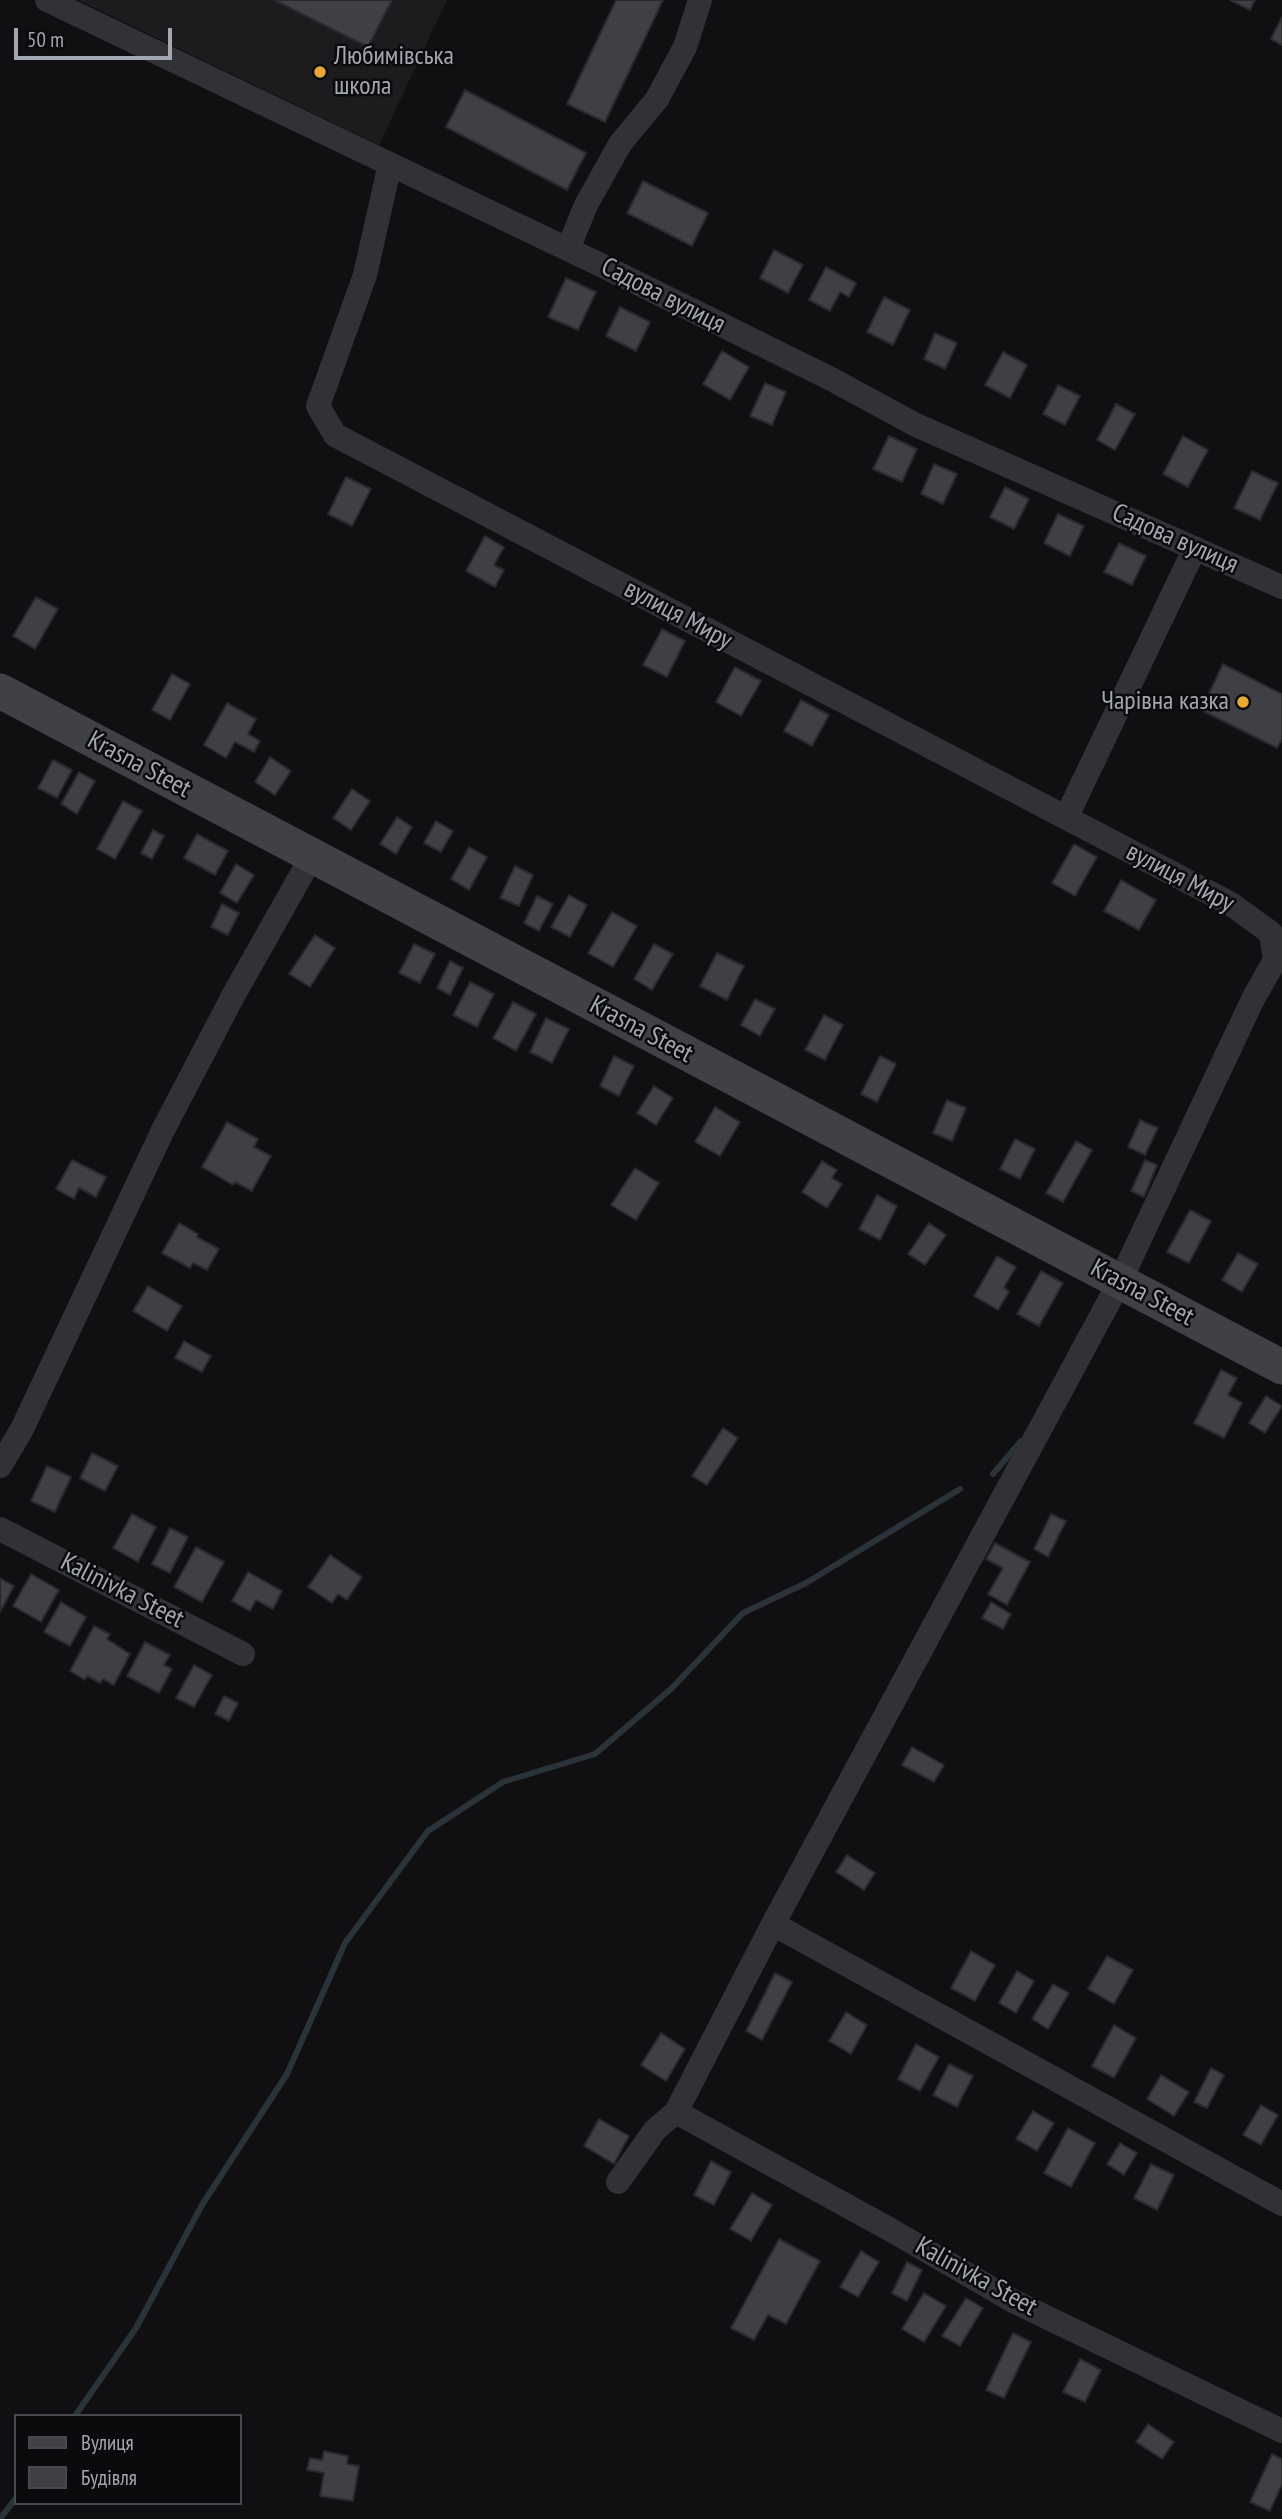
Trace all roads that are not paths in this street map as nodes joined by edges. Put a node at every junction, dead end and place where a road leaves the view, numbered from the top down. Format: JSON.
{"nodes":[{"id":1,"x":47,"y":0,"type":"edge"},
{"id":2,"x":700,"y":0,"type":"edge"},
{"id":3,"x":390,"y":164,"type":"junction"},
{"id":4,"x":568,"y":249,"type":"junction"},
{"id":5,"x":1195,"y":548,"type":"junction"},
{"id":6,"x":1282,"y":587,"type":"edge"},
{"id":7,"x":0,"y":691,"type":"edge"},
{"id":8,"x":1066,"y":818,"type":"junction"},
{"id":9,"x":312,"y":856,"type":"junction"},
{"id":10,"x":1120,"y":1281,"type":"junction"},
{"id":11,"x":1282,"y":1367,"type":"edge"},
{"id":12,"x":0,"y":1466,"type":"edge"},
{"id":13,"x":0,"y":1529,"type":"edge"},
{"id":14,"x":243,"y":1654,"type":"dead end"},
{"id":15,"x":773,"y":1924,"type":"junction"},
{"id":16,"x":676,"y":2112,"type":"junction"},
{"id":17,"x":618,"y":2182,"type":"dead end"},
{"id":18,"x":1282,"y":2204,"type":"edge"},
{"id":19,"x":1282,"y":2431,"type":"edge"}],
"edges":[{"from":1,"to":3,"type":"street","name":"Садова вулиця"},
{"from":2,"to":4,"type":"street"},
{"from":3,"to":4,"type":"street","name":"Садова вулиця"},
{"from":3,"to":8,"type":"street","name":"вулиця Миру"},
{"from":4,"to":5,"type":"street","name":"Садова вулиця"},
{"from":5,"to":6,"type":"street","name":"Садова вулиця"},
{"from":5,"to":8,"type":"street"},
{"from":7,"to":9,"type":"street","name":"Krasna Steet"},
{"from":8,"to":10,"type":"street","name":"вулиця Миру"},
{"from":9,"to":10,"type":"street","name":"Krasna Steet"},
{"from":9,"to":12,"type":"street"},
{"from":10,"to":11,"type":"street","name":"Krasna Steet"},
{"from":10,"to":15,"type":"street"},
{"from":13,"to":14,"type":"street","name":"Kalinivka Steet"},
{"from":15,"to":16,"type":"street"},
{"from":15,"to":18,"type":"street"},
{"from":16,"to":17,"type":"street"},
{"from":16,"to":19,"type":"street","name":"Kalinivka Steet"}]}
